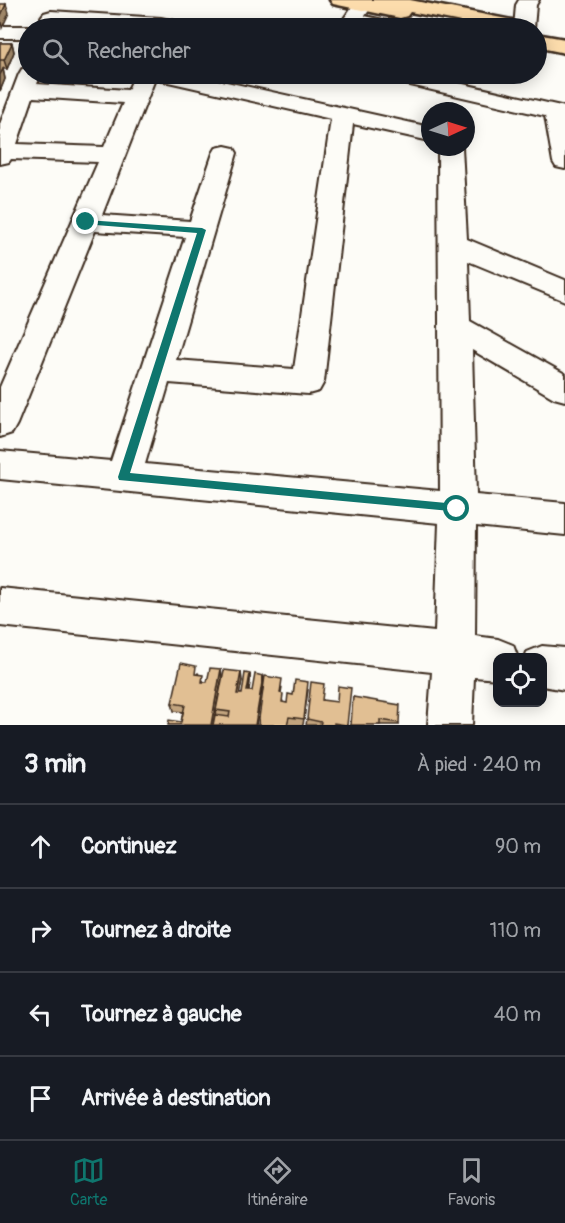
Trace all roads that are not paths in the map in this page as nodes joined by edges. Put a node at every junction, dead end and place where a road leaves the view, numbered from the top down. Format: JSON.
{"nodes":[{"id":1,"x":340,"y":0,"type":"edge"},
{"id":2,"x":529,"y":0,"type":"edge"},
{"id":3,"x":371,"y":2,"type":"edge"},
{"id":4,"x":52,"y":15,"type":"edge"},
{"id":5,"x":119,"y":18,"type":"edge"},
{"id":6,"x":355,"y":18,"type":"edge"},
{"id":7,"x":438,"y":18,"type":"edge"},
{"id":8,"x":465,"y":18,"type":"edge"},
{"id":9,"x":524,"y":18,"type":"edge"},
{"id":10,"x":0,"y":32,"type":"edge"},
{"id":11,"x":18,"y":32,"type":"edge"},
{"id":12,"x":547,"y":33,"type":"edge"},
{"id":13,"x":565,"y":37,"type":"edge"},
{"id":14,"x":547,"y":42,"type":"edge"},
{"id":15,"x":565,"y":46,"type":"edge"},
{"id":16,"x":20,"y":84,"type":"edge"},
{"id":17,"x":208,"y":84,"type":"edge"},
{"id":18,"x":454,"y":84,"type":"edge"},
{"id":19,"x":467,"y":84,"type":"edge"},
{"id":20,"x":142,"y":85,"type":"edge"},
{"id":21,"x":453,"y":102,"type":"edge"},
{"id":22,"x":560,"y":113,"type":"edge"},
{"id":23,"x":343,"y":114,"type":"junction"},
{"id":24,"x":7,"y":121,"type":"edge"},
{"id":25,"x":421,"y":132,"type":"edge"},
{"id":26,"x":225,"y":153,"type":"dead end"},
{"id":27,"x":1,"y":154,"type":"edge"},
{"id":28,"x":113,"y":155,"type":"junction"},
{"id":29,"x":450,"y":156,"type":"edge"},
{"id":30,"x":565,"y":162,"type":"edge"},
{"id":31,"x":86,"y":222,"type":"junction"},
{"id":32,"x":202,"y":230,"type":"junction"},
{"id":33,"x":453,"y":244,"type":"junction"},
{"id":34,"x":565,"y":291,"type":"edge"},
{"id":35,"x":454,"y":326,"type":"junction"},
{"id":36,"x":157,"y":370,"type":"junction"},
{"id":37,"x":565,"y":389,"type":"edge"},
{"id":38,"x":0,"y":424,"type":"edge"},
{"id":39,"x":0,"y":465,"type":"edge"},
{"id":40,"x":123,"y":477,"type":"junction"},
{"id":41,"x":457,"y":509,"type":"junction"},
{"id":42,"x":565,"y":519,"type":"edge"},
{"id":43,"x":0,"y":607,"type":"edge"},
{"id":44,"x":455,"y":653,"type":"junction"},
{"id":45,"x":493,"y":658,"type":"edge"},
{"id":46,"x":547,"y":667,"type":"edge"},
{"id":47,"x":565,"y":669,"type":"edge"},
{"id":48,"x":450,"y":725,"type":"edge"}],
"edges":[{"from":1,"to":3,"type":"main road"},
{"from":2,"to":9,"type":"street"},
{"from":3,"to":6,"type":"street"},
{"from":3,"to":7,"type":"main road"},
{"from":3,"to":8,"type":"main road"},
{"from":4,"to":5,"type":"street"},
{"from":10,"to":11,"type":"street"},
{"from":12,"to":13,"type":"main road"},
{"from":14,"to":15,"type":"main road"},
{"from":16,"to":24,"type":"street"},
{"from":17,"to":23,"type":"street"},
{"from":18,"to":21,"type":"street"},
{"from":19,"to":22,"type":"street"},
{"from":20,"to":28,"type":"street"},
{"from":22,"to":30,"type":"street"},
{"from":23,"to":25,"type":"street"},
{"from":23,"to":36,"type":"street"},
{"from":24,"to":27,"type":"street"},
{"from":26,"to":32,"type":"street"},
{"from":27,"to":28,"type":"street"},
{"from":28,"to":31,"type":"street"},
{"from":29,"to":33,"type":"street"},
{"from":31,"to":32,"type":"street"},
{"from":31,"to":38,"type":"street"},
{"from":32,"to":36,"type":"street"},
{"from":33,"to":34,"type":"street"},
{"from":33,"to":35,"type":"street"},
{"from":35,"to":37,"type":"street"},
{"from":35,"to":41,"type":"street"},
{"from":36,"to":40,"type":"street"},
{"from":39,"to":40,"type":"street"},
{"from":40,"to":41,"type":"street"},
{"from":41,"to":42,"type":"street"},
{"from":41,"to":44,"type":"street"},
{"from":43,"to":44,"type":"street"},
{"from":44,"to":45,"type":"street"},
{"from":44,"to":48,"type":"street"},
{"from":46,"to":47,"type":"street"}]}
